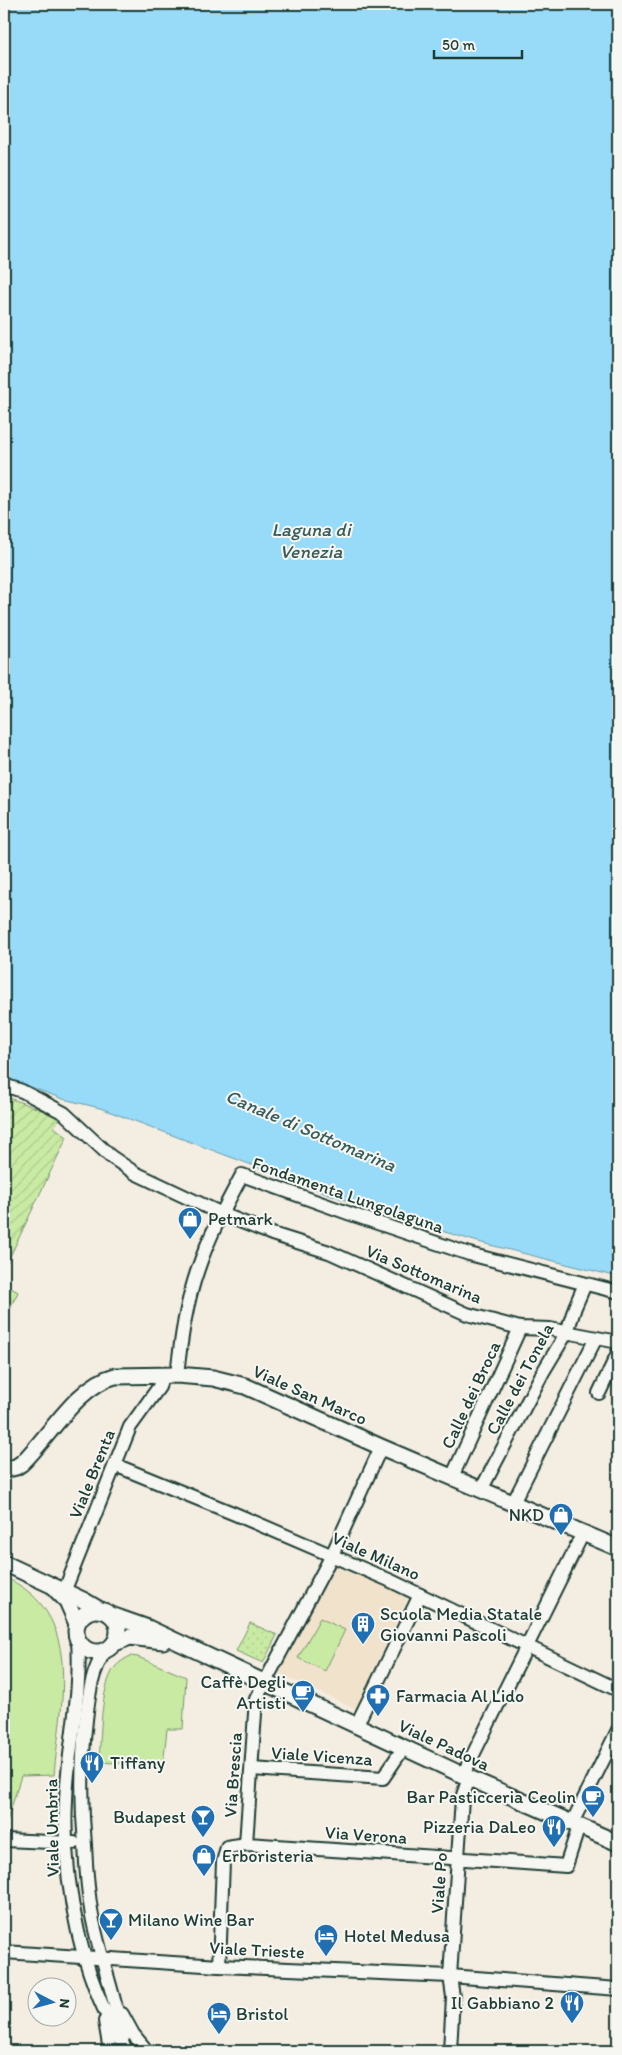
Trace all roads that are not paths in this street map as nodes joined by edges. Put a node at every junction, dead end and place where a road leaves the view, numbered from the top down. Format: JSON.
{"nodes":[{"id":1,"x":4,"y":1085,"type":"edge"},
{"id":2,"x":222,"y":1214,"type":"junction"},
{"id":3,"x":585,"y":1284,"type":"junction"},
{"id":4,"x":618,"y":1292,"type":"edge"},
{"id":5,"x":520,"y":1328,"type":"junction"},
{"id":6,"x":567,"y":1332,"type":"junction"},
{"id":7,"x":596,"y":1338,"type":"junction"},
{"id":8,"x":618,"y":1342,"type":"edge"},
{"id":9,"x":618,"y":1353,"type":"edge"},
{"id":10,"x":169,"y":1375,"type":"junction"},
{"id":11,"x":599,"y":1392,"type":"dead end"},
{"id":12,"x":381,"y":1447,"type":"junction"},
{"id":13,"x":115,"y":1465,"type":"junction"},
{"id":14,"x":4,"y":1470,"type":"edge"},
{"id":15,"x":452,"y":1478,"type":"junction"},
{"id":16,"x":481,"y":1490,"type":"junction"},
{"id":17,"x":513,"y":1503,"type":"junction"},
{"id":18,"x":583,"y":1533,"type":"junction"},
{"id":19,"x":618,"y":1548,"type":"edge"},
{"id":20,"x":332,"y":1555,"type":"junction"},
{"id":21,"x":4,"y":1563,"type":"edge"},
{"id":22,"x":59,"y":1589,"type":"junction"},
{"id":23,"x":420,"y":1595,"type":"junction"},
{"id":24,"x":105,"y":1612,"type":"junction"},
{"id":25,"x":77,"y":1624,"type":"junction"},
{"id":26,"x":78,"y":1641,"type":"junction"},
{"id":27,"x":174,"y":1641,"type":"junction"},
{"id":28,"x":526,"y":1646,"type":"junction"},
{"id":29,"x":110,"y":1647,"type":"junction"},
{"id":30,"x":265,"y":1681,"type":"junction"},
{"id":31,"x":618,"y":1690,"type":"edge"},
{"id":32,"x":357,"y":1724,"type":"junction"},
{"id":33,"x":618,"y":1730,"type":"edge"},
{"id":34,"x":404,"y":1747,"type":"junction"},
{"id":35,"x":252,"y":1769,"type":"junction"},
{"id":36,"x":466,"y":1776,"type":"junction"},
{"id":37,"x":575,"y":1824,"type":"junction"},
{"id":38,"x":4,"y":1840,"type":"edge"},
{"id":39,"x":84,"y":1842,"type":"junction"},
{"id":40,"x":67,"y":1843,"type":"junction"},
{"id":41,"x":618,"y":1843,"type":"edge"},
{"id":42,"x":246,"y":1844,"type":"junction"},
{"id":43,"x":458,"y":1860,"type":"junction"},
{"id":44,"x":4,"y":1952,"type":"edge"},
{"id":45,"x":85,"y":1958,"type":"junction"},
{"id":46,"x":103,"y":1960,"type":"junction"},
{"id":47,"x":219,"y":1966,"type":"junction"},
{"id":48,"x":450,"y":1976,"type":"junction"},
{"id":49,"x":618,"y":1989,"type":"edge"},
{"id":50,"x":117,"y":2006,"type":"junction"},
{"id":51,"x":104,"y":2011,"type":"junction"},
{"id":52,"x":125,"y":2050,"type":"edge"},
{"id":53,"x":110,"y":2051,"type":"edge"},
{"id":54,"x":147,"y":2051,"type":"edge"},
{"id":55,"x":450,"y":2051,"type":"edge"}],
"edges":[{"from":1,"to":2,"type":"street","name":"Via Sottomarina"},
{"from":2,"to":3,"type":"street","name":"Fondamenta Lungolaguna"},
{"from":2,"to":5,"type":"street","name":"Via Sottomarina"},
{"from":2,"to":10,"type":"street","name":"Fondamenta Lungolaguna"},
{"from":3,"to":4,"type":"street","name":"Fondamenta Lungolaguna"},
{"from":3,"to":6,"type":"street","name":"Calle dei Tonela"},
{"from":5,"to":6,"type":"street","name":"Via Sottomarina"},
{"from":5,"to":15,"type":"street","name":"Calle dei Broca"},
{"from":6,"to":7,"type":"street","name":"Via Sottomarina"},
{"from":6,"to":16,"type":"street","name":"Calle dei Tonela"},
{"from":7,"to":8,"type":"street","name":"Via Sottomarina"},
{"from":7,"to":17,"type":"street"},
{"from":9,"to":11,"type":"street"},
{"from":10,"to":12,"type":"street","name":"Viale San Marco"},
{"from":10,"to":13,"type":"street","name":"Viale Brenta"},
{"from":10,"to":14,"type":"street","name":"Viale San Marco"},
{"from":12,"to":15,"type":"street","name":"Viale San Marco"},
{"from":12,"to":20,"type":"street","name":"Via Brescia"},
{"from":13,"to":20,"type":"street","name":"Viale Milano"},
{"from":13,"to":22,"type":"street","name":"Viale Brenta"},
{"from":15,"to":16,"type":"street","name":"Viale San Marco"},
{"from":16,"to":17,"type":"street","name":"Viale San Marco"},
{"from":17,"to":18,"type":"street","name":"Viale San Marco"},
{"from":18,"to":19,"type":"street","name":"Viale San Marco"},
{"from":18,"to":28,"type":"street","name":"Viale Po"},
{"from":20,"to":23,"type":"street","name":"Viale Milano"},
{"from":20,"to":30,"type":"street","name":"Via Brescia"},
{"from":21,"to":22,"type":"street","name":"Viale Padova"},
{"from":22,"to":24,"type":"street","name":"Viale Padova"},
{"from":22,"to":25,"type":"street","name":"Viale Padova"},
{"from":23,"to":28,"type":"street","name":"Viale Milano"},
{"from":23,"to":32,"type":"street"},
{"from":24,"to":25,"type":"street"},
{"from":24,"to":27,"type":"street","name":"Viale Padova"},
{"from":24,"to":29,"type":"street"},
{"from":25,"to":26,"type":"street"},
{"from":26,"to":29,"type":"street"},
{"from":26,"to":40,"type":"street","name":"Viale Umbria"},
{"from":27,"to":29,"type":"street","name":"Viale Padova"},
{"from":27,"to":30,"type":"street","name":"Viale Padova"},
{"from":28,"to":31,"type":"street","name":"Viale Milano"},
{"from":28,"to":36,"type":"street","name":"Viale Po"},
{"from":29,"to":39,"type":"street","name":"Viale Umbria"},
{"from":30,"to":32,"type":"street","name":"Viale Padova"},
{"from":30,"to":35,"type":"street","name":"Via Brescia"},
{"from":32,"to":34,"type":"street","name":"Viale Padova"},
{"from":33,"to":37,"type":"street"},
{"from":34,"to":35,"type":"street","name":"Viale Vicenza"},
{"from":34,"to":36,"type":"street","name":"Viale Padova"},
{"from":35,"to":42,"type":"street","name":"Via Brescia"},
{"from":36,"to":37,"type":"street","name":"Viale Padova"},
{"from":36,"to":43,"type":"street","name":"Viale Po"},
{"from":37,"to":41,"type":"street","name":"Viale Padova"},
{"from":37,"to":43,"type":"street","name":"Via Verona"},
{"from":38,"to":40,"type":"street"},
{"from":39,"to":40,"type":"street"},
{"from":39,"to":46,"type":"street","name":"Viale Umbria"},
{"from":40,"to":45,"type":"street","name":"Viale Umbria"},
{"from":42,"to":43,"type":"street","name":"Via Verona"},
{"from":42,"to":47,"type":"street","name":"Via Verona"},
{"from":43,"to":48,"type":"street","name":"Viale Po"},
{"from":44,"to":45,"type":"street","name":"Viale Trieste"},
{"from":45,"to":46,"type":"street","name":"Viale Trieste"},
{"from":45,"to":51,"type":"street","name":"Viale Umbria"},
{"from":46,"to":47,"type":"street","name":"Viale Trieste"},
{"from":46,"to":50,"type":"street","name":"Viale Umbria"},
{"from":47,"to":48,"type":"street","name":"Viale Trieste"},
{"from":48,"to":49,"type":"street","name":"Viale Trieste"},
{"from":48,"to":55,"type":"street","name":"Viale Po"},
{"from":50,"to":52,"type":"street","name":"Viale Umbria"},
{"from":50,"to":54,"type":"street","name":"Viale Umbria"},
{"from":51,"to":52,"type":"street","name":"Viale Umbria"},
{"from":51,"to":53,"type":"street","name":"Viale Umbria"}]}
